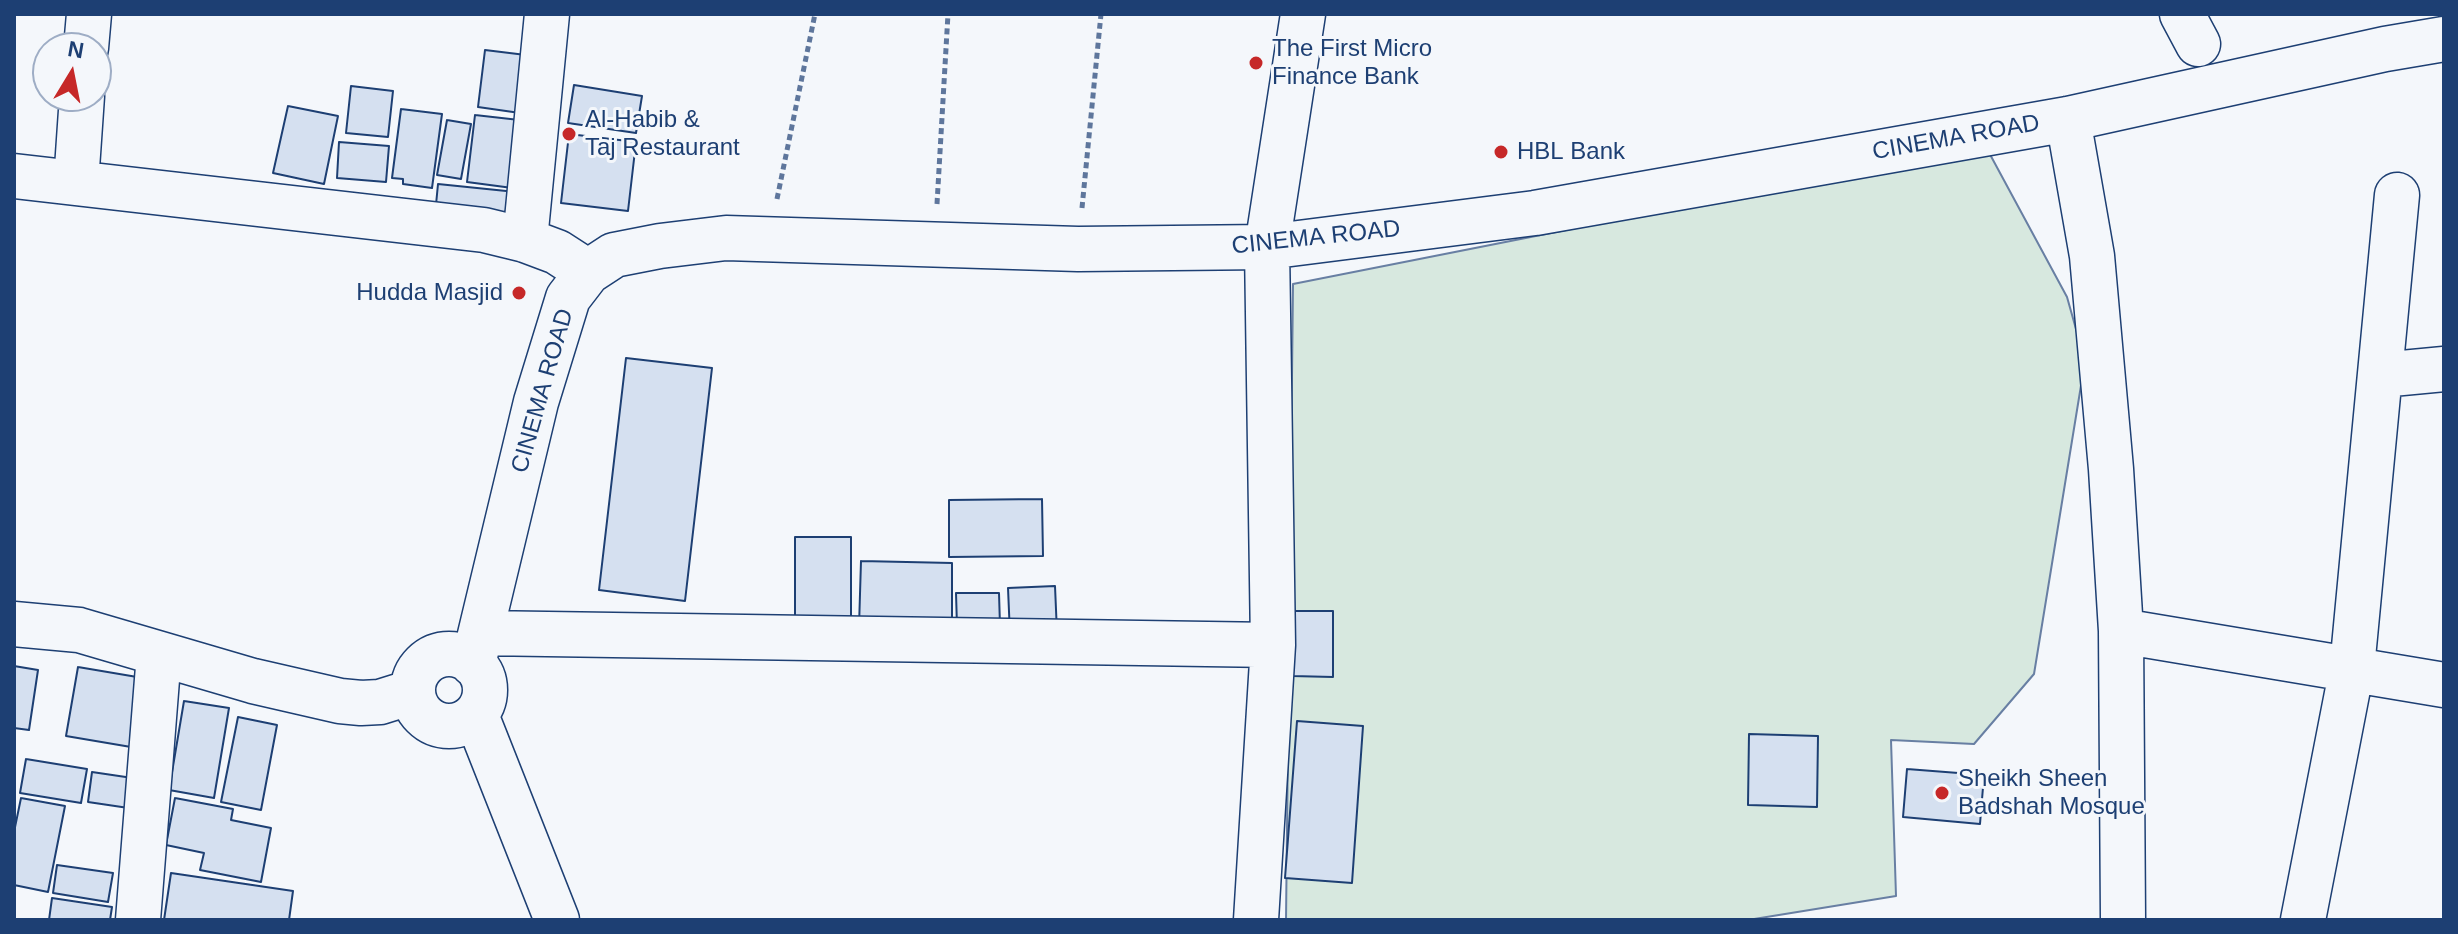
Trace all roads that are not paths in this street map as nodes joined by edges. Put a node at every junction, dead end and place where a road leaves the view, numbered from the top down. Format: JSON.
{"nodes":[{"id":1,"x":547,"y":14,"type":"edge"},
{"id":2,"x":1303,"y":14,"type":"edge"},
{"id":3,"x":2444,"y":39,"type":"edge"},
{"id":4,"x":81,"y":112,"type":"edge"},
{"id":5,"x":2068,"y":119,"type":"junction"},
{"id":6,"x":14,"y":176,"type":"edge"},
{"id":7,"x":76,"y":183,"type":"junction"},
{"id":8,"x":2397,"y":195,"type":"dead end"},
{"id":9,"x":525,"y":240,"type":"junction"},
{"id":10,"x":1267,"y":247,"type":"junction"},
{"id":11,"x":588,"y":272,"type":"junction"},
{"id":12,"x":2444,"y":369,"type":"edge"},
{"id":13,"x":2381,"y":375,"type":"junction"},
{"id":14,"x":14,"y":624,"type":"edge"},
{"id":15,"x":2121,"y":631,"type":"junction"},
{"id":16,"x":1273,"y":645,"type":"junction"},
{"id":17,"x":477,"y":648,"type":"junction"},
{"id":18,"x":159,"y":654,"type":"junction"},
{"id":19,"x":2352,"y":668,"type":"junction"},
{"id":20,"x":2444,"y":685,"type":"edge"},
{"id":21,"x":412,"y":692,"type":"junction"},
{"id":22,"x":476,"y":715,"type":"junction"},
{"id":23,"x":138,"y":920,"type":"edge"},
{"id":24,"x":557,"y":920,"type":"edge"},
{"id":25,"x":1256,"y":920,"type":"edge"},
{"id":26,"x":2123,"y":920,"type":"edge"},
{"id":27,"x":2303,"y":920,"type":"edge"}],
"edges":[{"from":1,"to":9,"type":"street"},
{"from":2,"to":10,"type":"street"},
{"from":3,"to":5,"type":"street","name":"CINEMA ROAD"},
{"from":4,"to":7,"type":"street"},
{"from":5,"to":10,"type":"street","name":"CINEMA ROAD"},
{"from":5,"to":15,"type":"street"},
{"from":6,"to":7,"type":"street"},
{"from":7,"to":9,"type":"street"},
{"from":8,"to":13,"type":"street"},
{"from":9,"to":11,"type":"street"},
{"from":10,"to":11,"type":"street","name":"CINEMA ROAD"},
{"from":10,"to":16,"type":"street"},
{"from":11,"to":17,"type":"street","name":"CINEMA ROAD"},
{"from":12,"to":13,"type":"street"},
{"from":13,"to":19,"type":"street"},
{"from":14,"to":18,"type":"street"},
{"from":15,"to":19,"type":"street"},
{"from":15,"to":26,"type":"street"},
{"from":16,"to":17,"type":"street"},
{"from":16,"to":25,"type":"street"},
{"from":17,"to":21,"type":"street"},
{"from":17,"to":22,"type":"street"},
{"from":18,"to":21,"type":"street"},
{"from":18,"to":23,"type":"street"},
{"from":19,"to":20,"type":"street"},
{"from":19,"to":27,"type":"street"},
{"from":21,"to":22,"type":"street"},
{"from":22,"to":24,"type":"street"}]}
